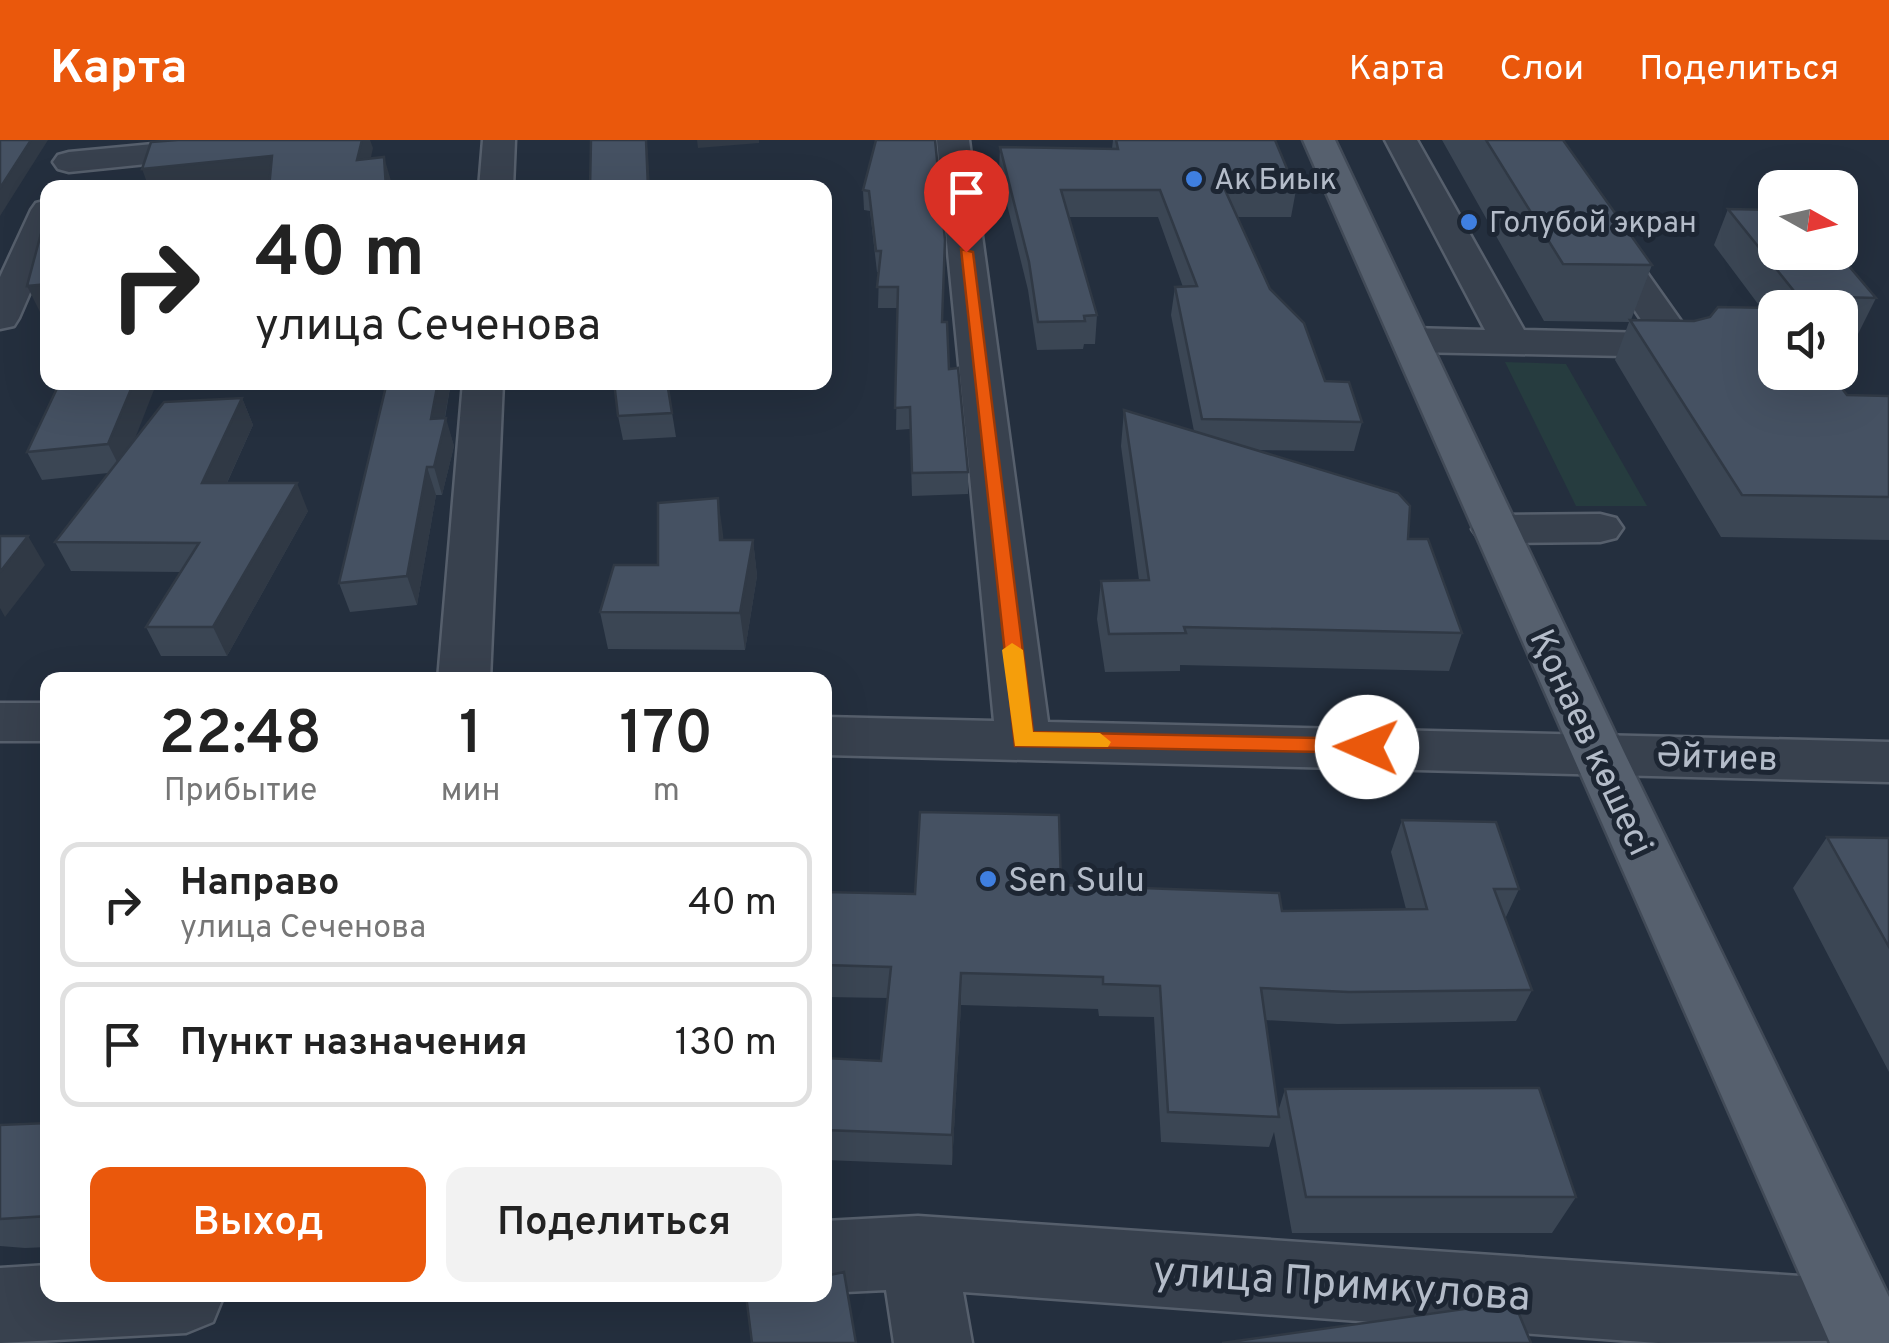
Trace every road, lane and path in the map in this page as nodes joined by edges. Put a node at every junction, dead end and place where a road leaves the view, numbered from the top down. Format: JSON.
{"nodes":[{"id":1,"x":291,"y":140,"type":"edge"},
{"id":2,"x":498,"y":140,"type":"edge"},
{"id":3,"x":952,"y":140,"type":"edge"},
{"id":4,"x":1319,"y":140,"type":"edge"},
{"id":5,"x":1400,"y":140,"type":"edge"},
{"id":6,"x":1537,"y":140,"type":"edge"},
{"id":7,"x":66,"y":163,"type":"edge"},
{"id":8,"x":496,"y":180,"type":"edge"},
{"id":9,"x":40,"y":228,"type":"edge"},
{"id":10,"x":0,"y":318,"type":"edge"},
{"id":11,"x":1411,"y":340,"type":"junction"},
{"id":12,"x":1511,"y":342,"type":"junction"},
{"id":13,"x":482,"y":390,"type":"edge"},
{"id":14,"x":1600,"y":528,"type":"dead end"},
{"id":15,"x":1495,"y":529,"type":"junction"},
{"id":16,"x":465,"y":672,"type":"edge"},
{"id":17,"x":0,"y":722,"type":"edge"},
{"id":18,"x":40,"y":722,"type":"edge"},
{"id":19,"x":832,"y":736,"type":"edge"},
{"id":20,"x":1023,"y":740,"type":"junction"},
{"id":21,"x":1596,"y":752,"type":"junction"},
{"id":22,"x":1889,"y":762,"type":"edge"},
{"id":23,"x":918,"y":1252,"type":"junction"},
{"id":24,"x":832,"y":1257,"type":"edge"},
{"id":25,"x":68,"y":1302,"type":"edge"},
{"id":26,"x":0,"y":1306,"type":"edge"},
{"id":27,"x":1864,"y":1331,"type":"edge"},
{"id":28,"x":933,"y":1343,"type":"edge"}],
"edges":[{"from":1,"to":7,"type":"street"},
{"from":2,"to":8,"type":"street"},
{"from":3,"to":20,"type":"street"},
{"from":4,"to":11,"type":"main road","name":"Қонаев көшесі"},
{"from":5,"to":12,"type":"street"},
{"from":6,"to":12,"type":"street"},
{"from":9,"to":10,"type":"street"},
{"from":11,"to":12,"type":"street"},
{"from":11,"to":15,"type":"main road","name":"Қонаев көшесі"},
{"from":13,"to":16,"type":"street"},
{"from":14,"to":15,"type":"street"},
{"from":15,"to":21,"type":"main road","name":"Қонаев көшесі"},
{"from":17,"to":18,"type":"street"},
{"from":19,"to":20,"type":"street","name":"Әйтиев"},
{"from":20,"to":21,"type":"street","name":"Әйтиев"},
{"from":21,"to":22,"type":"street","name":"Әйтиев"},
{"from":21,"to":27,"type":"main road","name":"Қонаев көшесі"},
{"from":23,"to":24,"type":"street","name":"улица Примкулова"},
{"from":23,"to":27,"type":"street","name":"улица Примкулова"},
{"from":23,"to":28,"type":"street"},
{"from":25,"to":26,"type":"street"}]}
